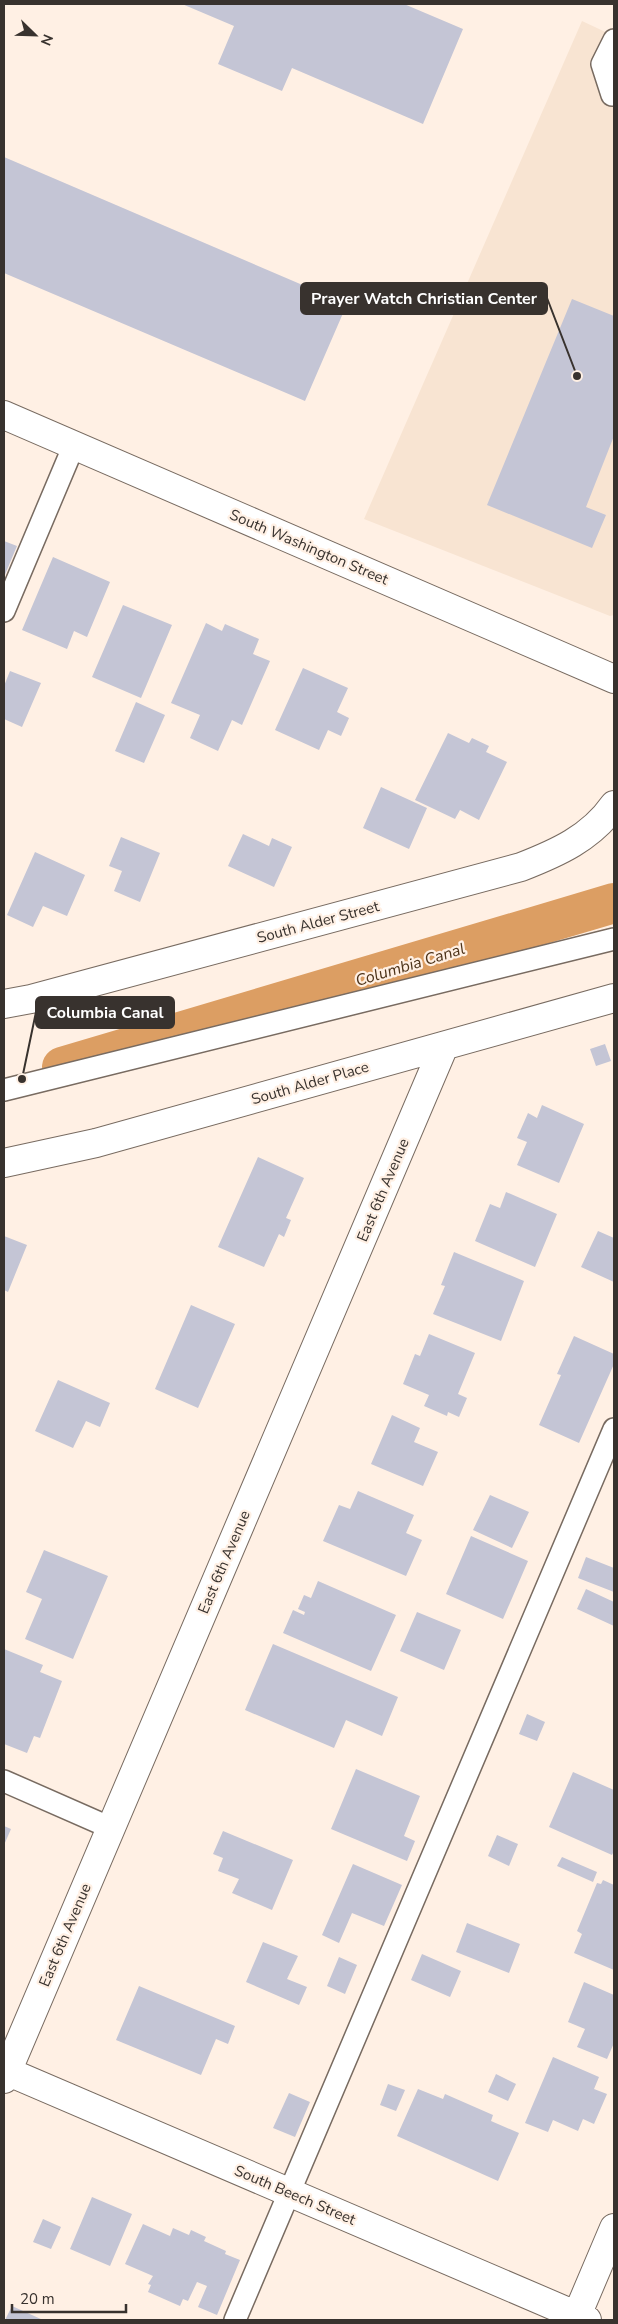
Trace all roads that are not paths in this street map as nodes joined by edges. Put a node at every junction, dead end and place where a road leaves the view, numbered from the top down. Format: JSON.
{"nodes":[{"id":1,"x":614,"y":40,"type":"edge"},
{"id":2,"x":612,"y":95,"type":"dead end"},
{"id":3,"x":4,"y":415,"type":"edge"},
{"id":4,"x":74,"y":445,"type":"junction"},
{"id":5,"x":4,"y":611,"type":"edge"},
{"id":6,"x":614,"y":679,"type":"edge"},
{"id":7,"x":614,"y":805,"type":"edge"},
{"id":8,"x":614,"y":939,"type":"edge"},
{"id":9,"x":614,"y":998,"type":"edge"},
{"id":10,"x":4,"y":1004,"type":"edge"},
{"id":11,"x":444,"y":1046,"type":"junction"},
{"id":12,"x":4,"y":1090,"type":"edge"},
{"id":13,"x":4,"y":1163,"type":"edge"},
{"id":14,"x":614,"y":1429,"type":"edge"},
{"id":15,"x":4,"y":1782,"type":"edge"},
{"id":16,"x":111,"y":1828,"type":"junction"},
{"id":17,"x":5,"y":2073,"type":"edge"},
{"id":18,"x":290,"y":2193,"type":"junction"},
{"id":19,"x":614,"y":2228,"type":"edge"},
{"id":20,"x":580,"y":2319,"type":"edge"},
{"id":21,"x":235,"y":2320,"type":"edge"}],
"edges":[{"from":1,"to":2,"type":"lane"},
{"from":3,"to":4,"type":"street","name":"South Washington Street"},
{"from":4,"to":5,"type":"lane"},
{"from":4,"to":6,"type":"street","name":"South Washington Street"},
{"from":7,"to":10,"type":"street","name":"South Alder Street"},
{"from":8,"to":12,"type":"lane"},
{"from":9,"to":11,"type":"street","name":"South Alder Place"},
{"from":11,"to":13,"type":"street","name":"South Alder Place"},
{"from":11,"to":16,"type":"street","name":"East 6th Avenue"},
{"from":14,"to":18,"type":"lane"},
{"from":15,"to":16,"type":"lane"},
{"from":16,"to":17,"type":"street","name":"East 6th Avenue"},
{"from":17,"to":18,"type":"street","name":"South Beech Street"},
{"from":18,"to":20,"type":"street","name":"South Beech Street"},
{"from":18,"to":21,"type":"lane"},
{"from":19,"to":20,"type":"street"}]}
